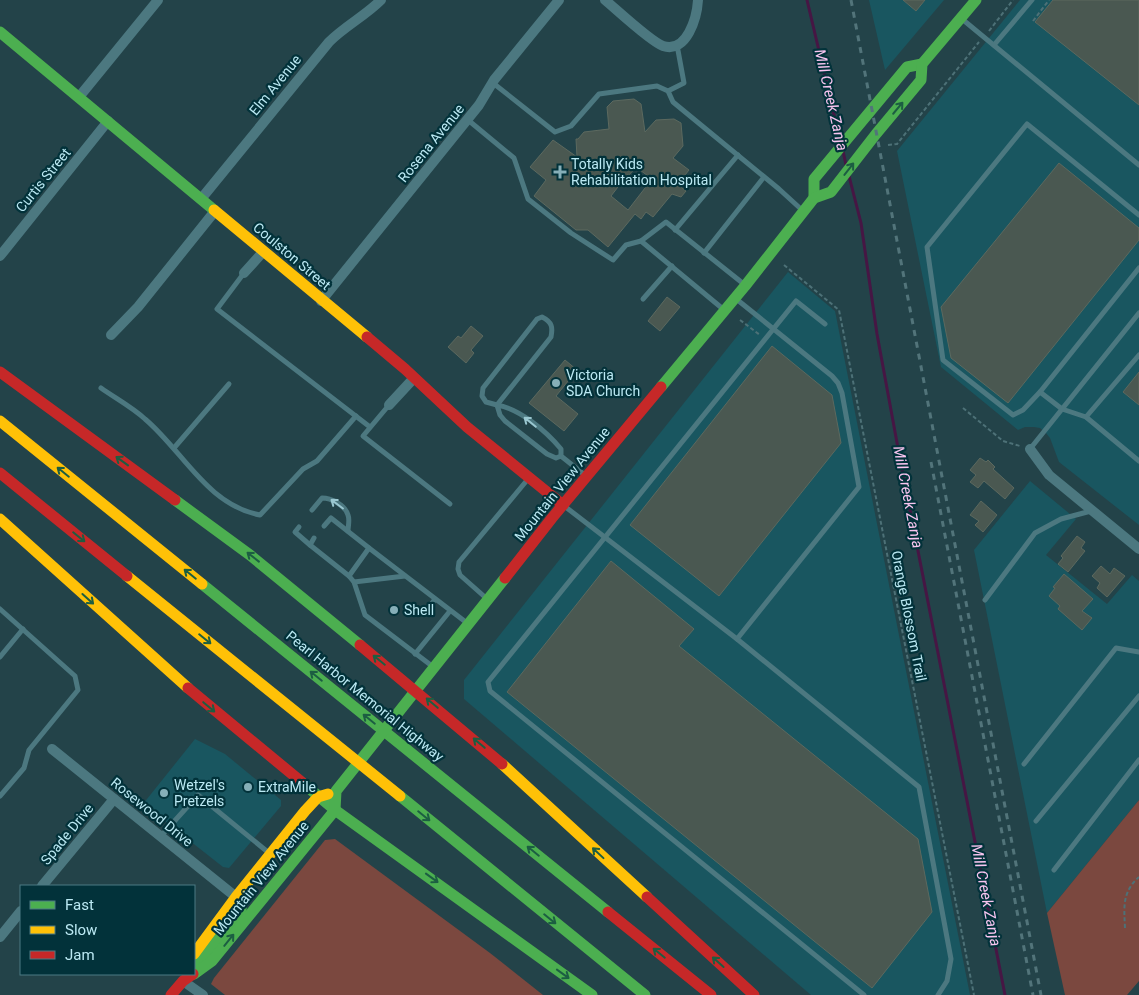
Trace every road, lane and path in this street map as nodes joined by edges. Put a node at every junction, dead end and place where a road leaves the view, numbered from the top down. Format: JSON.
{"nodes":[{"id":1,"x":158,"y":0,"type":"edge"},
{"id":2,"x":381,"y":0,"type":"edge"},
{"id":3,"x":559,"y":0,"type":"edge"},
{"id":4,"x":605,"y":0,"type":"edge"},
{"id":5,"x":698,"y":0,"type":"edge"},
{"id":6,"x":976,"y":0,"type":"edge"},
{"id":7,"x":1013,"y":0,"type":"edge"},
{"id":8,"x":1032,"y":0,"type":"edge"},
{"id":9,"x":1049,"y":0,"type":"edge"},
{"id":10,"x":961,"y":19,"type":"junction"},
{"id":11,"x":1033,"y":20,"type":"dead end"},
{"id":12,"x":0,"y":33,"type":"edge"},
{"id":13,"x":984,"y":37,"type":"junction"},
{"id":14,"x":674,"y":46,"type":"junction"},
{"id":15,"x":994,"y":46,"type":"junction"},
{"id":16,"x":922,"y":64,"type":"junction"},
{"id":17,"x":493,"y":83,"type":"junction"},
{"id":18,"x":668,"y":91,"type":"junction"},
{"id":19,"x":79,"y":97,"type":"junction"},
{"id":20,"x":468,"y":120,"type":"junction"},
{"id":21,"x":108,"y":121,"type":"junction"},
{"id":22,"x":888,"y":145,"type":"dead end"},
{"id":23,"x":738,"y":155,"type":"junction"},
{"id":24,"x":1139,"y":165,"type":"edge"},
{"id":25,"x":764,"y":177,"type":"junction"},
{"id":26,"x":814,"y":198,"type":"junction"},
{"id":27,"x":201,"y":199,"type":"junction"},
{"id":28,"x":215,"y":210,"type":"junction"},
{"id":29,"x":803,"y":211,"type":"junction"},
{"id":30,"x":1139,"y":215,"type":"edge"},
{"id":31,"x":675,"y":230,"type":"junction"},
{"id":32,"x":641,"y":241,"type":"junction"},
{"id":33,"x":263,"y":252,"type":"junction"},
{"id":34,"x":704,"y":253,"type":"junction"},
{"id":35,"x":0,"y":256,"type":"edge"},
{"id":36,"x":784,"y":265,"type":"dead end"},
{"id":37,"x":672,"y":266,"type":"junction"},
{"id":38,"x":1139,"y":268,"type":"edge"},
{"id":39,"x":244,"y":273,"type":"joint"},
{"id":40,"x":745,"y":286,"type":"junction"},
{"id":41,"x":735,"y":298,"type":"junction"},
{"id":42,"x":642,"y":299,"type":"dead end"},
{"id":43,"x":321,"y":300,"type":"junction"},
{"id":44,"x":725,"y":310,"type":"junction"},
{"id":45,"x":1139,"y":312,"type":"edge"},
{"id":46,"x":740,"y":320,"type":"dead end"},
{"id":47,"x":825,"y":324,"type":"dead end"},
{"id":48,"x":773,"y":329,"type":"junction"},
{"id":49,"x":111,"y":335,"type":"dead end"},
{"id":50,"x":765,"y":339,"type":"junction"},
{"id":51,"x":1139,"y":355,"type":"edge"},
{"id":52,"x":0,"y":372,"type":"edge"},
{"id":53,"x":414,"y":378,"type":"junction"},
{"id":54,"x":228,"y":384,"type":"dead end"},
{"id":55,"x":101,"y":388,"type":"dead end"},
{"id":56,"x":1040,"y":392,"type":"junction"},
{"id":57,"x":389,"y":405,"type":"joint"},
{"id":58,"x":497,"y":405,"type":"junction"},
{"id":59,"x":963,"y":408,"type":"dead end"},
{"id":60,"x":1062,"y":409,"type":"junction"},
{"id":61,"x":356,"y":416,"type":"junction"},
{"id":62,"x":1086,"y":417,"type":"junction"},
{"id":63,"x":0,"y":421,"type":"edge"},
{"id":64,"x":370,"y":427,"type":"junction"},
{"id":65,"x":174,"y":448,"type":"junction"},
{"id":66,"x":1030,"y":449,"type":"junction"},
{"id":67,"x":560,"y":456,"type":"junction"},
{"id":68,"x":1139,"y":462,"type":"edge"},
{"id":69,"x":0,"y":473,"type":"edge"},
{"id":70,"x":586,"y":477,"type":"junction"},
{"id":71,"x":529,"y":478,"type":"junction"},
{"id":72,"x":450,"y":504,"type":"dead end"},
{"id":73,"x":563,"y":505,"type":"junction"},
{"id":74,"x":312,"y":510,"type":"dead end"},
{"id":75,"x":1092,"y":510,"type":"junction"},
{"id":76,"x":0,"y":519,"type":"edge"},
{"id":77,"x":324,"y":526,"type":"dead end"},
{"id":78,"x":299,"y":527,"type":"dead end"},
{"id":79,"x":348,"y":531,"type":"junction"},
{"id":80,"x":605,"y":537,"type":"junction"},
{"id":81,"x":314,"y":538,"type":"dead end"},
{"id":82,"x":310,"y":545,"type":"junction"},
{"id":83,"x":369,"y":548,"type":"junction"},
{"id":84,"x":1139,"y":549,"type":"edge"},
{"id":85,"x":349,"y":576,"type":"junction"},
{"id":86,"x":404,"y":576,"type":"junction"},
{"id":87,"x":354,"y":582,"type":"junction"},
{"id":88,"x":435,"y":599,"type":"junction"},
{"id":89,"x":489,"y":600,"type":"junction"},
{"id":90,"x":985,"y":600,"type":"dead end"},
{"id":91,"x":0,"y":608,"type":"edge"},
{"id":92,"x":428,"y":608,"type":"dead end"},
{"id":93,"x":450,"y":611,"type":"junction"},
{"id":94,"x":469,"y":624,"type":"junction"},
{"id":95,"x":23,"y":629,"type":"junction"},
{"id":96,"x":737,"y":639,"type":"junction"},
{"id":97,"x":1139,"y":652,"type":"edge"},
{"id":98,"x":415,"y":654,"type":"junction"},
{"id":99,"x":0,"y":657,"type":"edge"},
{"id":100,"x":434,"y":668,"type":"junction"},
{"id":101,"x":417,"y":691,"type":"junction"},
{"id":102,"x":1139,"y":696,"type":"edge"},
{"id":103,"x":52,"y":749,"type":"dead end"},
{"id":104,"x":1139,"y":760,"type":"edge"},
{"id":105,"x":1024,"y":764,"type":"dead end"},
{"id":106,"x":336,"y":791,"type":"junction"},
{"id":107,"x":0,"y":796,"type":"edge"},
{"id":108,"x":318,"y":796,"type":"junction"},
{"id":109,"x":114,"y":799,"type":"junction"},
{"id":110,"x":335,"y":810,"type":"junction"},
{"id":111,"x":1036,"y":822,"type":"dead end"},
{"id":112,"x":161,"y":837,"type":"junction"},
{"id":113,"x":271,"y":854,"type":"junction"},
{"id":114,"x":1054,"y":870,"type":"dead end"},
{"id":115,"x":1139,"y":877,"type":"edge"},
{"id":116,"x":43,"y":885,"type":"edge"},
{"id":117,"x":236,"y":897,"type":"junction"},
{"id":118,"x":20,"y":912,"type":"edge"},
{"id":119,"x":1124,"y":928,"type":"dead end"},
{"id":120,"x":0,"y":937,"type":"edge"},
{"id":121,"x":195,"y":953,"type":"edge"},
{"id":122,"x":195,"y":967,"type":"edge"},
{"id":123,"x":195,"y":973,"type":"edge"},
{"id":124,"x":186,"y":976,"type":"edge"},
{"id":125,"x":171,"y":995,"type":"edge"},
{"id":126,"x":203,"y":995,"type":"edge"},
{"id":127,"x":592,"y":995,"type":"edge"},
{"id":128,"x":645,"y":995,"type":"edge"},
{"id":129,"x":711,"y":995,"type":"edge"},
{"id":130,"x":754,"y":995,"type":"edge"},
{"id":131,"x":864,"y":995,"type":"edge"},
{"id":132,"x":938,"y":995,"type":"edge"},
{"id":133,"x":974,"y":995,"type":"edge"}],
"edges":[{"from":1,"to":19,"type":"street"},
{"from":2,"to":27,"type":"street","name":"Elm Avenue"},
{"from":3,"to":17,"type":"street","name":"Rosena Avenue"},
{"from":4,"to":14,"type":"street"},
{"from":5,"to":14,"type":"street"},
{"from":6,"to":10,"type":"main road"},
{"from":7,"to":13,"type":"path"},
{"from":8,"to":15,"type":"lane"},
{"from":9,"to":11,"type":"path"},
{"from":10,"to":13,"type":"lane"},
{"from":10,"to":16,"type":"main road"},
{"from":12,"to":19,"type":"main road","name":"Coulston Street"},
{"from":13,"to":15,"type":"lane"},
{"from":13,"to":22,"type":"path"},
{"from":14,"to":18,"type":"lane"},
{"from":15,"to":24,"type":"lane"},
{"from":26,"to":16,"type":"main road","one_way":true},
{"from":16,"to":26,"type":"main road"},
{"from":17,"to":18,"type":"lane"},
{"from":17,"to":20,"type":"street","name":"Rosena Avenue"},
{"from":18,"to":23,"type":"lane"},
{"from":19,"to":21,"type":"main road","name":"Coulston Street"},
{"from":20,"to":32,"type":"lane"},
{"from":20,"to":43,"type":"street","name":"Rosena Avenue"},
{"from":21,"to":27,"type":"main road","name":"Coulston Street"},
{"from":21,"to":35,"type":"street","name":"Curtis Street"},
{"from":23,"to":25,"type":"lane"},
{"from":23,"to":31,"type":"lane"},
{"from":25,"to":29,"type":"lane"},
{"from":25,"to":34,"type":"lane"},
{"from":26,"to":29,"type":"main road","name":"Mountain View Avenue"},
{"from":27,"to":28,"type":"main road","name":"Coulston Street"},
{"from":28,"to":33,"type":"main road","name":"Coulston Street"},
{"from":28,"to":49,"type":"street"},
{"from":29,"to":40,"type":"main road","name":"Mountain View Avenue"},
{"from":30,"to":56,"type":"lane"},
{"from":31,"to":32,"type":"lane"},
{"from":31,"to":34,"type":"lane"},
{"from":32,"to":37,"type":"lane"},
{"from":33,"to":39,"type":"street"},
{"from":33,"to":43,"type":"main road","name":"Coulston Street"},
{"from":34,"to":40,"type":"lane"},
{"from":36,"to":133,"type":"path","name":"Orange Blossom Trail"},
{"from":37,"to":42,"type":"lane"},
{"from":37,"to":44,"type":"lane"},
{"from":38,"to":56,"type":"lane"},
{"from":39,"to":61,"type":"lane"},
{"from":40,"to":41,"type":"main road","name":"Mountain View Avenue"},
{"from":41,"to":44,"type":"main road","name":"Mountain View Avenue"},
{"from":41,"to":48,"type":"lane"},
{"from":43,"to":53,"type":"main road","name":"Coulston Street"},
{"from":44,"to":70,"type":"main road","name":"Mountain View Avenue"},
{"from":45,"to":60,"type":"lane"},
{"from":46,"to":50,"type":"path"},
{"from":47,"to":48,"type":"lane"},
{"from":48,"to":50,"type":"lane"},
{"from":48,"to":96,"type":"lane"},
{"from":50,"to":80,"type":"lane"},
{"from":51,"to":62,"type":"lane"},
{"from":101,"to":52,"type":"main road","one_way":true},
{"from":53,"to":57,"type":"street"},
{"from":53,"to":71,"type":"main road","name":"Coulston Street"},
{"from":54,"to":65,"type":"lane"},
{"from":55,"to":65,"type":"lane"},
{"from":56,"to":60,"type":"lane"},
{"from":57,"to":64,"type":"lane"},
{"from":58,"to":58,"type":"lane"},
{"from":58,"to":67,"type":"lane"},
{"from":67,"to":58,"type":"lane","one_way":true},
{"from":59,"to":66,"type":"path"},
{"from":60,"to":62,"type":"lane"},
{"from":60,"to":66,"type":"lane"},
{"from":61,"to":64,"type":"lane"},
{"from":61,"to":65,"type":"lane"},
{"from":62,"to":68,"type":"lane"},
{"from":129,"to":63,"type":"main road","name":"Pearl Harbor Memorial Highway","one_way":true},
{"from":64,"to":72,"type":"lane"},
{"from":66,"to":75,"type":"street"},
{"from":67,"to":70,"type":"lane"},
{"from":69,"to":128,"type":"main road","one_way":true},
{"from":70,"to":73,"type":"main road","name":"Mountain View Avenue"},
{"from":71,"to":73,"type":"main road","name":"Coulston Street"},
{"from":71,"to":89,"type":"lane"},
{"from":73,"to":80,"type":"lane"},
{"from":73,"to":89,"type":"main road","name":"Mountain View Avenue"},
{"from":79,"to":74,"type":"lane","one_way":true},
{"from":75,"to":84,"type":"street"},
{"from":75,"to":90,"type":"lane"},
{"from":76,"to":108,"type":"main road","one_way":true},
{"from":77,"to":79,"type":"lane"},
{"from":78,"to":82,"type":"lane"},
{"from":79,"to":83,"type":"lane"},
{"from":80,"to":96,"type":"lane"},
{"from":80,"to":131,"type":"lane"},
{"from":81,"to":82,"type":"lane"},
{"from":82,"to":85,"type":"lane"},
{"from":83,"to":85,"type":"lane"},
{"from":83,"to":86,"type":"lane"},
{"from":85,"to":87,"type":"lane"},
{"from":86,"to":87,"type":"lane"},
{"from":86,"to":88,"type":"lane"},
{"from":87,"to":98,"type":"lane"},
{"from":88,"to":92,"type":"lane"},
{"from":88,"to":93,"type":"lane"},
{"from":89,"to":94,"type":"main road","name":"Mountain View Avenue"},
{"from":91,"to":95,"type":"lane"},
{"from":93,"to":94,"type":"lane"},
{"from":93,"to":98,"type":"lane"},
{"from":94,"to":100,"type":"main road","name":"Mountain View Avenue"},
{"from":95,"to":99,"type":"lane"},
{"from":95,"to":107,"type":"lane"},
{"from":96,"to":132,"type":"lane"},
{"from":97,"to":105,"type":"lane"},
{"from":98,"to":100,"type":"lane"},
{"from":100,"to":101,"type":"main road","name":"Mountain View Avenue"},
{"from":101,"to":106,"type":"main road","name":"Mountain View Avenue"},
{"from":130,"to":101,"type":"main road","one_way":true},
{"from":102,"to":111,"type":"lane"},
{"from":103,"to":109,"type":"street","name":"Rosewood Drive"},
{"from":104,"to":114,"type":"lane"},
{"from":106,"to":108,"type":"main road"},
{"from":106,"to":110,"type":"main road"},
{"from":108,"to":110,"type":"main road"},
{"from":108,"to":113,"type":"main road","name":"Mountain View Avenue"},
{"from":109,"to":112,"type":"street","name":"Rosewood Drive"},
{"from":109,"to":116,"type":"street","name":"Spade Drive"},
{"from":123,"to":110,"type":"main road","name":"Mountain View Avenue","one_way":true},
{"from":110,"to":127,"type":"main road","one_way":true},
{"from":112,"to":113,"type":"lane"},
{"from":112,"to":117,"type":"street","name":"Rosewood Drive"},
{"from":113,"to":117,"type":"main road","name":"Mountain View Avenue"},
{"from":115,"to":119,"type":"path"},
{"from":117,"to":121,"type":"main road","name":"Mountain View Avenue"},
{"from":117,"to":122,"type":"main road"},
{"from":118,"to":120,"type":"street"},
{"from":124,"to":125,"type":"main road","name":"Mountain View Avenue"},
{"from":124,"to":126,"type":"street"}]}
